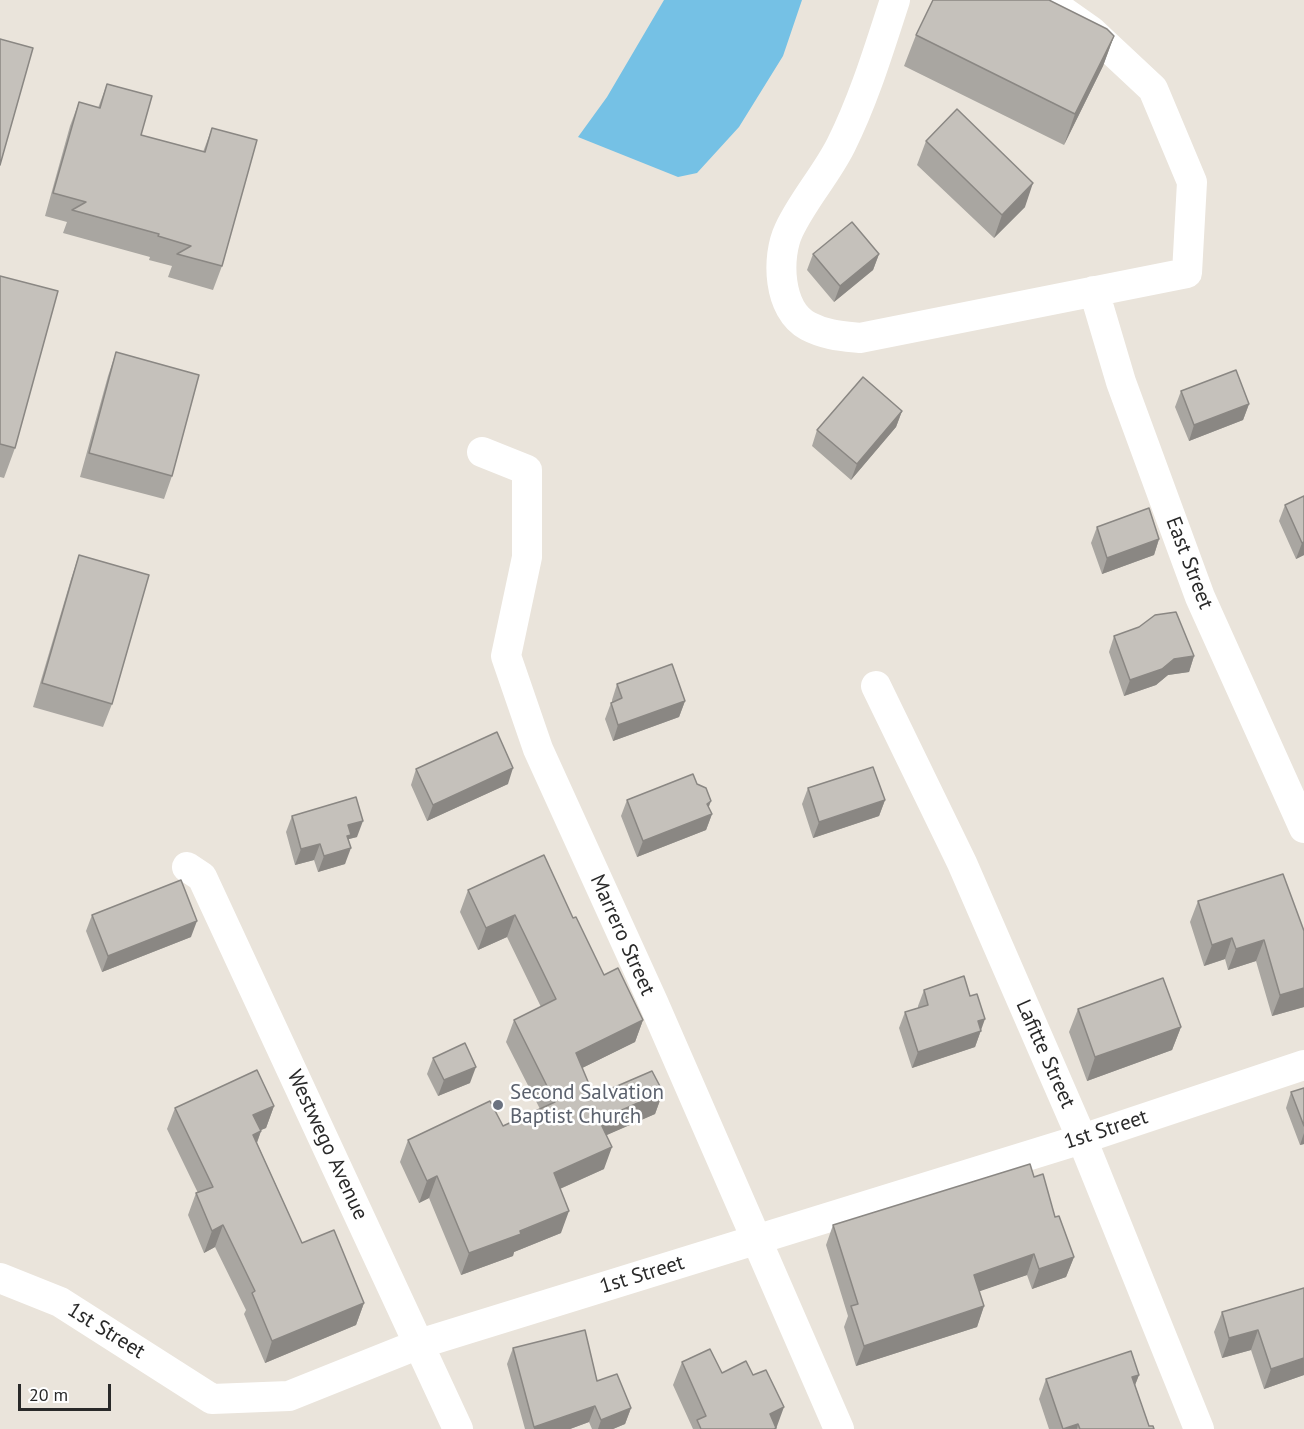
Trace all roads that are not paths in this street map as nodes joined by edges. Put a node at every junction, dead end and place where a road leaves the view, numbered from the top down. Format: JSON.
{"nodes":[{"id":1,"x":896,"y":0,"type":"edge"},
{"id":2,"x":1047,"y":0,"type":"edge"},
{"id":3,"x":1094,"y":291,"type":"junction"},
{"id":4,"x":482,"y":452,"type":"dead end"},
{"id":5,"x":876,"y":686,"type":"dead end"},
{"id":6,"x":1304,"y":828,"type":"edge"},
{"id":7,"x":187,"y":867,"type":"dead end"},
{"id":8,"x":1304,"y":1065,"type":"edge"},
{"id":9,"x":1082,"y":1139,"type":"junction"},
{"id":10,"x":757,"y":1239,"type":"junction"},
{"id":11,"x":0,"y":1278,"type":"edge"},
{"id":12,"x":419,"y":1344,"type":"junction"},
{"id":13,"x":458,"y":1429,"type":"edge"},
{"id":14,"x":839,"y":1429,"type":"edge"},
{"id":15,"x":1199,"y":1429,"type":"edge"}],
"edges":[{"from":1,"to":3,"type":"street"},
{"from":2,"to":3,"type":"street"},
{"from":3,"to":6,"type":"street","name":"East Street"},
{"from":4,"to":10,"type":"street","name":"Marrero Street"},
{"from":5,"to":9,"type":"street","name":"Lafitte Street"},
{"from":7,"to":12,"type":"street","name":"Westwego Avenue"},
{"from":8,"to":9,"type":"street","name":"1st Street"},
{"from":9,"to":10,"type":"street","name":"1st Street"},
{"from":9,"to":15,"type":"street","name":"Lafitte Street"},
{"from":10,"to":12,"type":"street","name":"1st Street"},
{"from":10,"to":14,"type":"street","name":"Marrero Street"},
{"from":11,"to":12,"type":"street","name":"1st Street"},
{"from":12,"to":13,"type":"street","name":"Westwego Avenue"}]}
